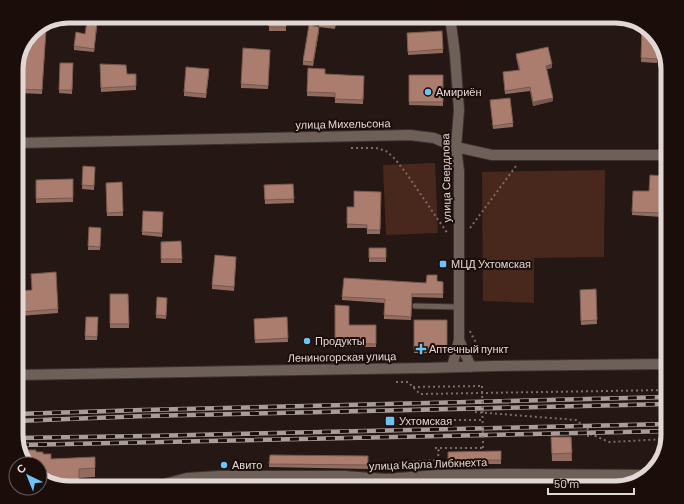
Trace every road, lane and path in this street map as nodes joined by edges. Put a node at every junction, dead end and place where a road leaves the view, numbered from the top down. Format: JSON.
{"nodes":[{"id":1,"x":451,"y":23,"type":"edge"},
{"id":2,"x":23,"y":143,"type":"edge"},
{"id":3,"x":456,"y":147,"type":"junction"},
{"id":4,"x":344,"y":148,"type":"dead end"},
{"id":5,"x":661,"y":155,"type":"edge"},
{"id":6,"x":447,"y":164,"type":"dead end"},
{"id":7,"x":516,"y":166,"type":"dead end"},
{"id":8,"x":447,"y":195,"type":"dead end"},
{"id":9,"x":448,"y":226,"type":"dead end"},
{"id":10,"x":467,"y":232,"type":"dead end"},
{"id":11,"x":415,"y":306,"type":"dead end"},
{"id":12,"x":459,"y":307,"type":"junction"},
{"id":13,"x":470,"y":329,"type":"dead end"},
{"id":14,"x":459,"y":340,"type":"junction"},
{"id":15,"x":493,"y":358,"type":"dead end"},
{"id":16,"x":661,"y":364,"type":"edge"},
{"id":17,"x":452,"y":367,"type":"junction"},
{"id":18,"x":471,"y":367,"type":"junction"},
{"id":19,"x":23,"y":375,"type":"edge"},
{"id":20,"x":396,"y":382,"type":"dead end"},
{"id":21,"x":413,"y":387,"type":"junction"},
{"id":22,"x":661,"y":390,"type":"edge"},
{"id":23,"x":475,"y":412,"type":"dead end"},
{"id":24,"x":434,"y":420,"type":"dead end"},
{"id":25,"x":482,"y":420,"type":"junction"},
{"id":26,"x":588,"y":437,"type":"dead end"},
{"id":27,"x":598,"y":437,"type":"junction"},
{"id":28,"x":661,"y":439,"type":"edge"},
{"id":29,"x":435,"y":448,"type":"dead end"},
{"id":30,"x":441,"y":448,"type":"junction"},
{"id":31,"x":438,"y":456,"type":"dead end"},
{"id":32,"x":344,"y":476,"type":"junction"},
{"id":33,"x":635,"y":476,"type":"edge"},
{"id":34,"x":385,"y":479,"type":"joint"},
{"id":35,"x":176,"y":481,"type":"edge"},
{"id":36,"x":349,"y":481,"type":"edge"}],
"edges":[{"from":1,"to":3,"type":"street","name":"улица Свердлова"},
{"from":2,"to":3,"type":"street","name":"улица Михельсона"},
{"from":3,"to":5,"type":"street","name":"улица Михельсона"},
{"from":3,"to":12,"type":"street","name":"улица Свердлова"},
{"from":4,"to":9,"type":"path"},
{"from":6,"to":8,"type":"path"},
{"from":7,"to":10,"type":"path"},
{"from":11,"to":12,"type":"lane"},
{"from":12,"to":14,"type":"street","name":"улица Свердлова"},
{"from":13,"to":15,"type":"path"},
{"from":14,"to":17,"type":"street","name":"улица Свердлова"},
{"from":14,"to":18,"type":"street","name":"улица Свердлова"},
{"from":16,"to":18,"type":"street","name":"Лениногорская улица"},
{"from":17,"to":18,"type":"street","name":"Лениногорская улица"},
{"from":17,"to":19,"type":"street","name":"Лениногорская улица"},
{"from":20,"to":21,"type":"path"},
{"from":21,"to":22,"type":"path"},
{"from":21,"to":25,"type":"path","bridge":true},
{"from":23,"to":27,"type":"path"},
{"from":24,"to":25,"type":"path"},
{"from":25,"to":30,"type":"path","bridge":true},
{"from":26,"to":27,"type":"path"},
{"from":27,"to":28,"type":"path"},
{"from":29,"to":30,"type":"path"},
{"from":30,"to":31,"type":"path"},
{"from":32,"to":34,"type":"street","name":"улица Карла Либкнехта"},
{"from":32,"to":35,"type":"street","name":"улица Карла Либкнехта"},
{"from":32,"to":36,"type":"street"},
{"from":33,"to":34,"type":"street","name":"улица Карла Либкнехта"}]}
